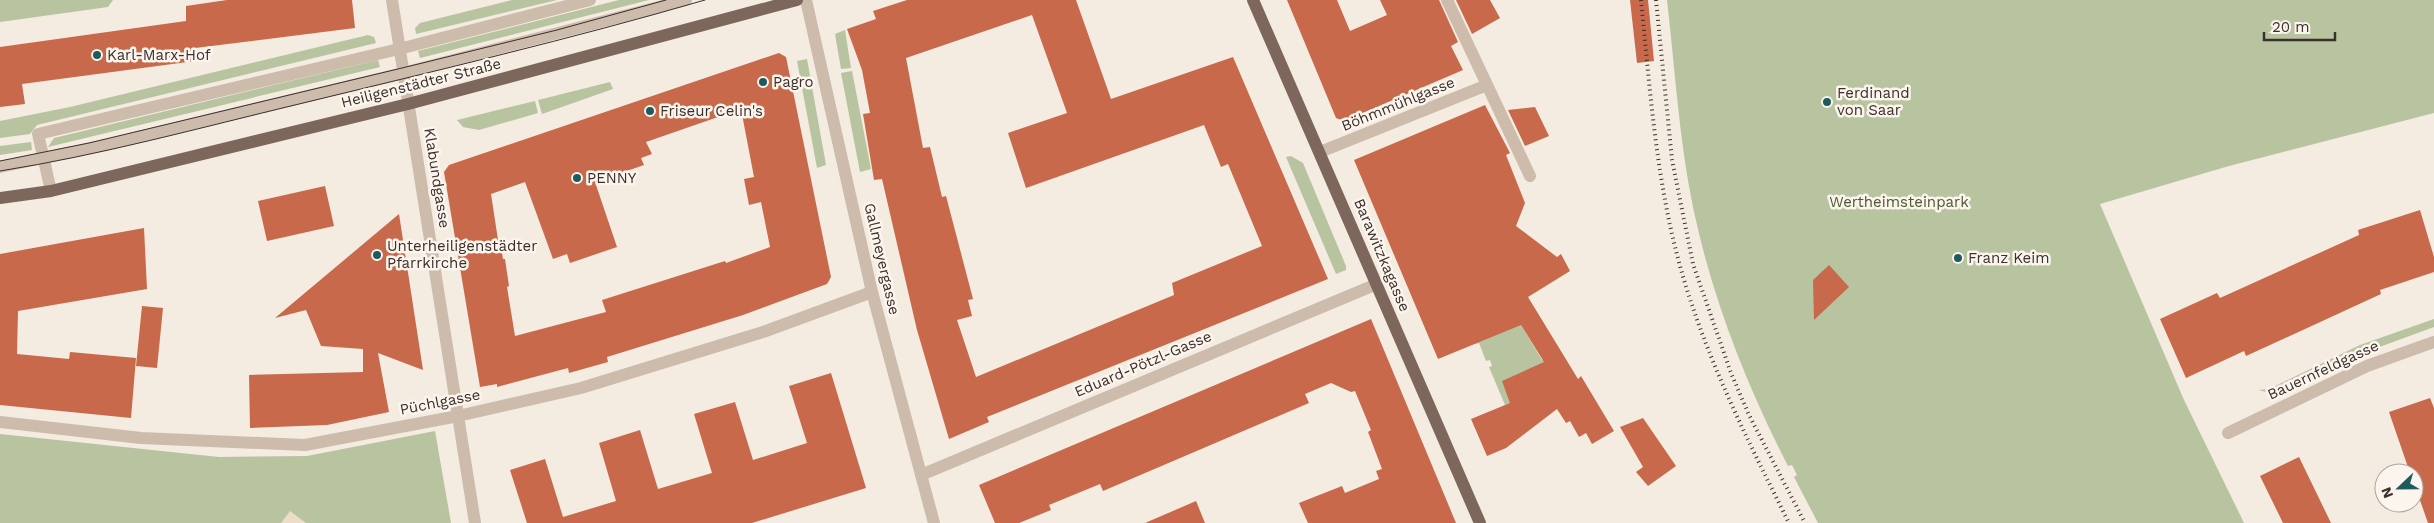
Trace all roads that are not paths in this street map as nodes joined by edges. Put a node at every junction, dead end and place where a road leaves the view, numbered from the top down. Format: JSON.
{"nodes":[{"id":1,"x":392,"y":0,"type":"edge"},
{"id":2,"x":590,"y":0,"type":"edge"},
{"id":3,"x":686,"y":0,"type":"edge"},
{"id":4,"x":797,"y":0,"type":"edge"},
{"id":5,"x":806,"y":0,"type":"edge"},
{"id":6,"x":1253,"y":0,"type":"edge"},
{"id":7,"x":1447,"y":0,"type":"edge"},
{"id":8,"x":398,"y":49,"type":"junction"},
{"id":9,"x":403,"y":73,"type":"junction"},
{"id":10,"x":1487,"y":85,"type":"junction"},
{"id":11,"x":408,"y":104,"type":"junction"},
{"id":12,"x":1320,"y":152,"type":"junction"},
{"id":13,"x":43,"y":158,"type":"junction"},
{"id":14,"x":0,"y":167,"type":"edge"},
{"id":15,"x":1530,"y":176,"type":"dead end"},
{"id":16,"x":50,"y":191,"type":"junction"},
{"id":17,"x":0,"y":198,"type":"edge"},
{"id":18,"x":1377,"y":284,"type":"junction"},
{"id":19,"x":872,"y":292,"type":"junction"},
{"id":20,"x":2434,"y":342,"type":"edge"},
{"id":21,"x":458,"y":416,"type":"junction"},
{"id":22,"x":0,"y":422,"type":"edge"},
{"id":23,"x":2228,"y":433,"type":"dead end"},
{"id":24,"x":921,"y":475,"type":"junction"},
{"id":25,"x":475,"y":523,"type":"edge"},
{"id":26,"x":934,"y":523,"type":"edge"},
{"id":27,"x":1480,"y":523,"type":"edge"}],
"edges":[{"from":1,"to":8,"type":"street","name":"Klabundgasse"},
{"from":2,"to":8,"type":"street"},
{"from":3,"to":9,"type":"street"},
{"from":4,"to":11,"type":"main road","name":"Heiligenstädter Straße"},
{"from":5,"to":19,"type":"street","name":"Gallmeyergasse"},
{"from":6,"to":12,"type":"main road","name":"Barawitzkagasse"},
{"from":7,"to":10,"type":"street"},
{"from":8,"to":9,"type":"street","name":"Klabundgasse"},
{"from":8,"to":13,"type":"street"},
{"from":9,"to":11,"type":"street","name":"Klabundgasse"},
{"from":9,"to":13,"type":"street"},
{"from":10,"to":12,"type":"street","name":"Böhmmühlgasse"},
{"from":10,"to":15,"type":"street"},
{"from":11,"to":16,"type":"main road","name":"Heiligenstädter Straße"},
{"from":11,"to":21,"type":"street","name":"Klabundgasse"},
{"from":12,"to":18,"type":"main road","name":"Barawitzkagasse"},
{"from":13,"to":14,"type":"street"},
{"from":13,"to":16,"type":"street"},
{"from":16,"to":17,"type":"main road","name":"Heiligenstädter Straße"},
{"from":18,"to":24,"type":"street","name":"Eduard-Pötzl-Gasse"},
{"from":18,"to":27,"type":"main road","name":"Barawitzkagasse"},
{"from":19,"to":21,"type":"street","name":"Püchlgasse"},
{"from":19,"to":24,"type":"street","name":"Gallmeyergasse"},
{"from":20,"to":23,"type":"street","name":"Bauernfeldgasse"},
{"from":21,"to":22,"type":"street","name":"Püchlgasse"},
{"from":21,"to":25,"type":"street","name":"Klabundgasse"},
{"from":24,"to":26,"type":"street","name":"Gallmeyergasse"}]}
